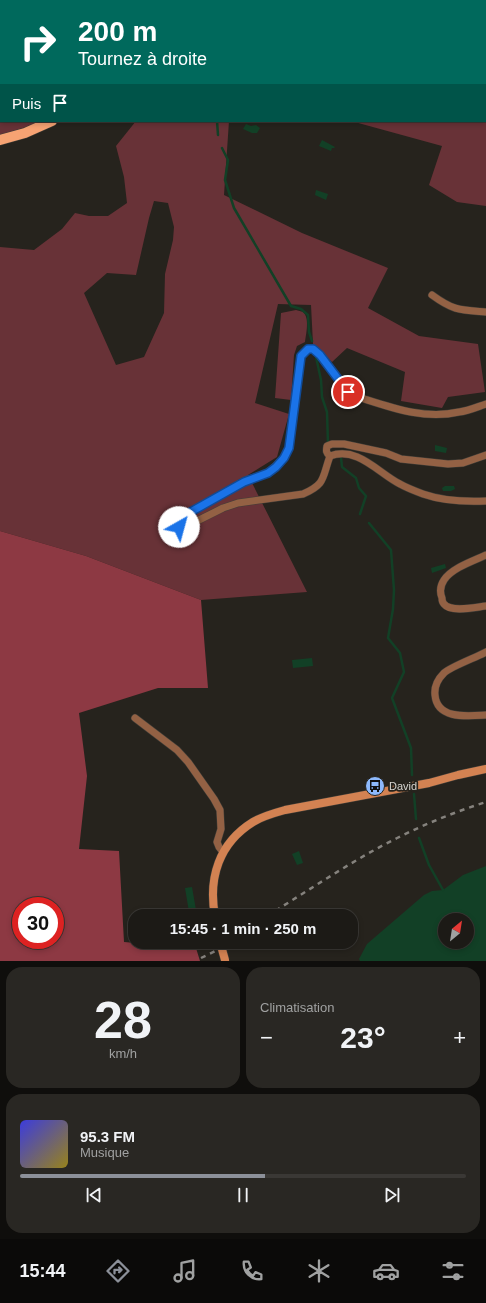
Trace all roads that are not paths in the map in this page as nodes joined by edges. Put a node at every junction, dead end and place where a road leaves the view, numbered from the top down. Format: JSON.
{"nodes":[{"id":1,"x":50,"y":122,"type":"edge"},
{"id":2,"x":0,"y":140,"type":"edge"},
{"id":3,"x":432,"y":295,"type":"dead end"},
{"id":4,"x":486,"y":312,"type":"edge"},
{"id":5,"x":486,"y":404,"type":"edge"},
{"id":6,"x":486,"y":455,"type":"edge"},
{"id":7,"x":330,"y":456,"type":"junction"},
{"id":8,"x":486,"y":501,"type":"edge"},
{"id":9,"x":486,"y":555,"type":"edge"},
{"id":10,"x":486,"y":606,"type":"edge"},
{"id":11,"x":486,"y":652,"type":"edge"},
{"id":12,"x":486,"y":715,"type":"edge"},
{"id":13,"x":135,"y":718,"type":"dead end"},
{"id":14,"x":486,"y":769,"type":"edge"},
{"id":15,"x":486,"y":775,"type":"edge"},
{"id":16,"x":439,"y":781,"type":"junction"},
{"id":17,"x":223,"y":852,"type":"junction"},
{"id":18,"x":214,"y":909,"type":"edge"},
{"id":19,"x":222,"y":949,"type":"edge"},
{"id":20,"x":225,"y":960,"type":"edge"}],
"edges":[{"from":1,"to":2,"type":"main road"},
{"from":3,"to":4,"type":"street"},
{"from":5,"to":7,"type":"street"},
{"from":6,"to":7,"type":"street"},
{"from":7,"to":8,"type":"street"},
{"from":9,"to":10,"type":"street"},
{"from":11,"to":12,"type":"street"},
{"from":13,"to":17,"type":"street"},
{"from":14,"to":16,"type":"main road"},
{"from":15,"to":16,"type":"main road"},
{"from":16,"to":17,"type":"main road"},
{"from":17,"to":18,"type":"main road"},
{"from":19,"to":20,"type":"main road","bridge":true}]}
